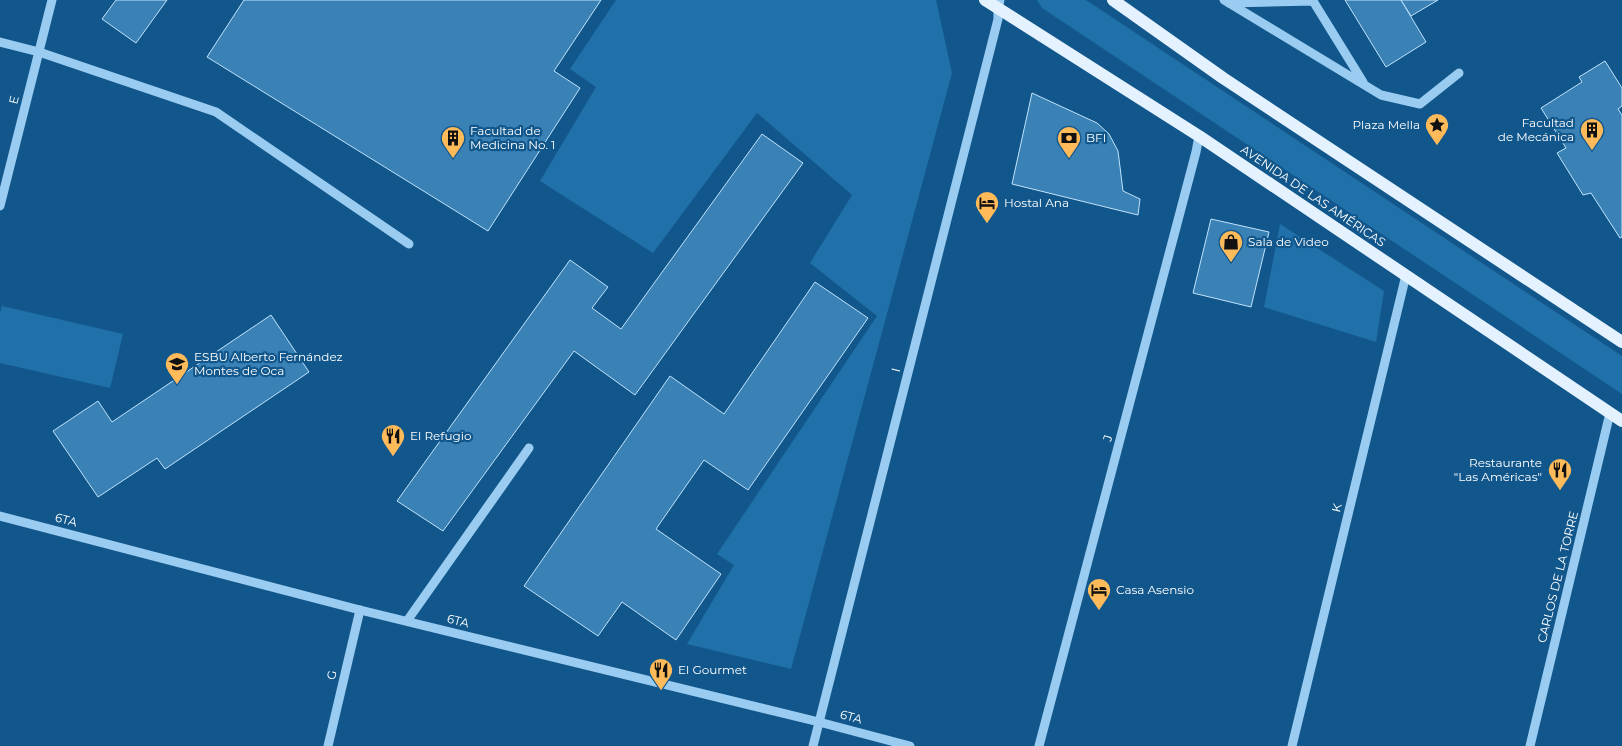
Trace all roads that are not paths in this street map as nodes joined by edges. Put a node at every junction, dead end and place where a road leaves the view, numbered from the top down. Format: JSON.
{"nodes":[{"id":1,"x":52,"y":0,"type":"edge"},
{"id":2,"x":985,"y":0,"type":"edge"},
{"id":3,"x":1112,"y":0,"type":"edge"},
{"id":4,"x":1226,"y":1,"type":"edge"},
{"id":5,"x":999,"y":4,"type":"edge"},
{"id":6,"x":0,"y":42,"type":"edge"},
{"id":7,"x":39,"y":52,"type":"junction"},
{"id":8,"x":1459,"y":73,"type":"dead end"},
{"id":9,"x":1364,"y":85,"type":"junction"},
{"id":10,"x":1199,"y":136,"type":"junction"},
{"id":11,"x":0,"y":206,"type":"edge"},
{"id":12,"x":409,"y":244,"type":"dead end"},
{"id":13,"x":1406,"y":275,"type":"junction"},
{"id":14,"x":1622,"y":342,"type":"edge"},
{"id":15,"x":1610,"y":413,"type":"junction"},
{"id":16,"x":1622,"y":421,"type":"edge"},
{"id":17,"x":529,"y":448,"type":"dead end"},
{"id":18,"x":0,"y":516,"type":"edge"},
{"id":19,"x":360,"y":610,"type":"junction"},
{"id":20,"x":407,"y":621,"type":"junction"},
{"id":21,"x":819,"y":722,"type":"junction"},
{"id":22,"x":328,"y":746,"type":"edge"},
{"id":23,"x":813,"y":746,"type":"edge"},
{"id":24,"x":910,"y":746,"type":"edge"},
{"id":25,"x":1039,"y":746,"type":"edge"},
{"id":26,"x":1292,"y":746,"type":"edge"},
{"id":27,"x":1530,"y":746,"type":"edge"}],
"edges":[{"from":1,"to":7,"type":"street","name":"E"},
{"from":2,"to":5,"type":"main road","name":"AVENIDA DE LAS AMÉRICAS"},
{"from":3,"to":14,"type":"main road"},
{"from":4,"to":9,"type":"street"},
{"from":4,"to":9,"type":"street"},
{"from":5,"to":10,"type":"main road","name":"AVENIDA DE LAS AMÉRICAS"},
{"from":5,"to":21,"type":"street","name":"I"},
{"from":6,"to":7,"type":"street"},
{"from":7,"to":11,"type":"street","name":"E"},
{"from":7,"to":12,"type":"street"},
{"from":8,"to":9,"type":"street"},
{"from":10,"to":13,"type":"main road","name":"AVENIDA DE LAS AMÉRICAS"},
{"from":10,"to":25,"type":"street","name":"J"},
{"from":13,"to":15,"type":"main road","name":"AVENIDA DE LAS AMÉRICAS"},
{"from":13,"to":26,"type":"street","name":"K"},
{"from":15,"to":16,"type":"main road","name":"AVENIDA DE LAS AMÉRICAS"},
{"from":15,"to":27,"type":"street","name":"CARLOS DE LA TORRE"},
{"from":17,"to":20,"type":"street"},
{"from":18,"to":19,"type":"street","name":"6TA"},
{"from":19,"to":20,"type":"street","name":"6TA"},
{"from":19,"to":22,"type":"street","name":"G"},
{"from":20,"to":21,"type":"street","name":"6TA"},
{"from":21,"to":23,"type":"street","name":"I"},
{"from":21,"to":24,"type":"street","name":"6TA"}]}
